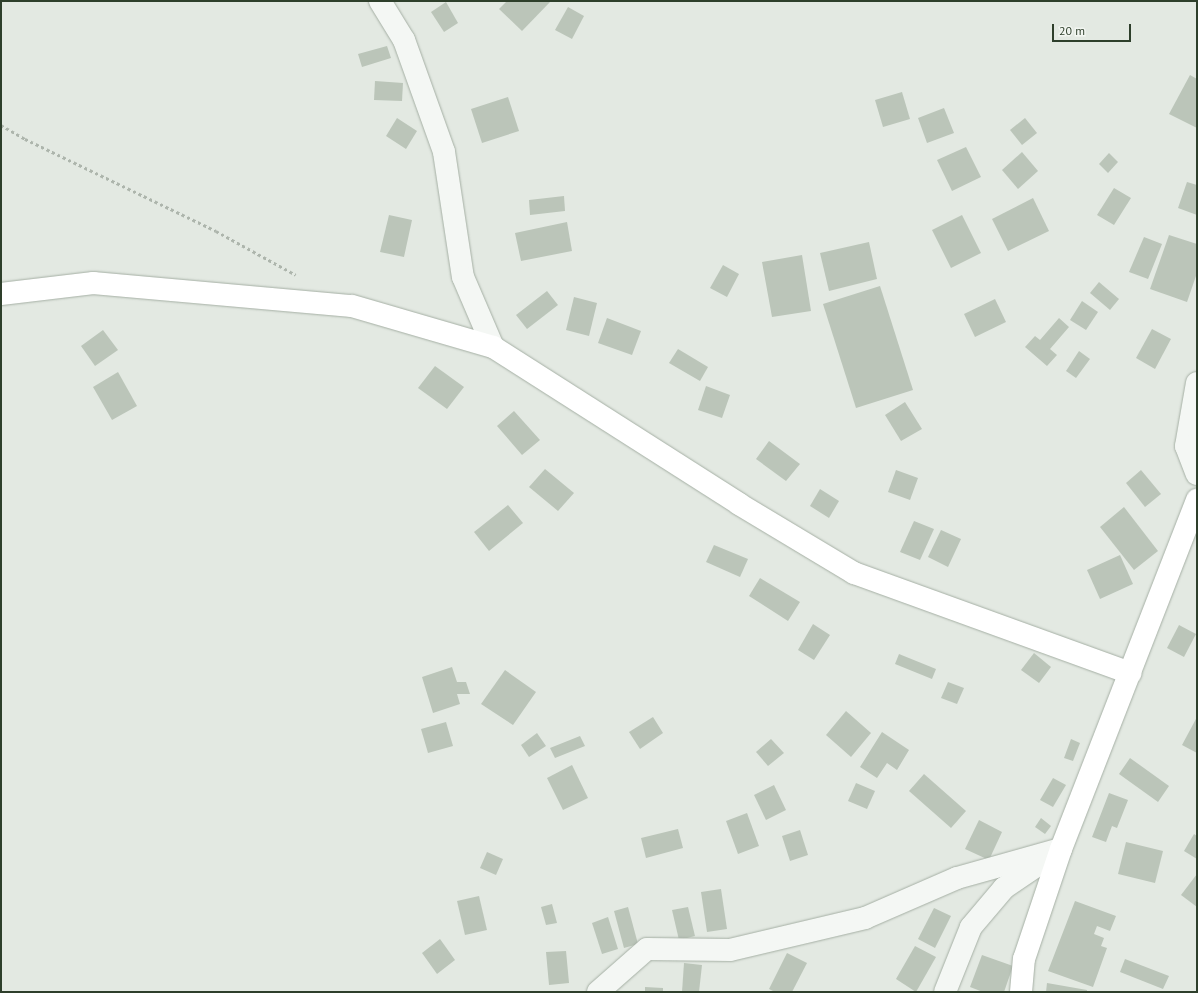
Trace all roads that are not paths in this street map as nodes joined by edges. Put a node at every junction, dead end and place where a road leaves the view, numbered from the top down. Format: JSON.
{"nodes":[{"id":1,"x":380,"y":1,"type":"edge"},
{"id":2,"x":1,"y":294,"type":"edge"},
{"id":3,"x":493,"y":347,"type":"junction"},
{"id":4,"x":1197,"y":383,"type":"edge"},
{"id":5,"x":1197,"y":474,"type":"edge"},
{"id":6,"x":1197,"y":500,"type":"edge"},
{"id":7,"x":1130,"y":673,"type":"junction"},
{"id":8,"x":1061,"y":849,"type":"junction"},
{"id":9,"x":598,"y":992,"type":"edge"},
{"id":10,"x":945,"y":992,"type":"edge"},
{"id":11,"x":1021,"y":992,"type":"edge"}],
"edges":[{"from":1,"to":3,"type":"street"},
{"from":2,"to":3,"type":"street"},
{"from":3,"to":7,"type":"street"},
{"from":4,"to":5,"type":"street"},
{"from":6,"to":7,"type":"street"},
{"from":7,"to":8,"type":"street"},
{"from":8,"to":9,"type":"street"},
{"from":8,"to":10,"type":"street"},
{"from":8,"to":11,"type":"street"}]}
